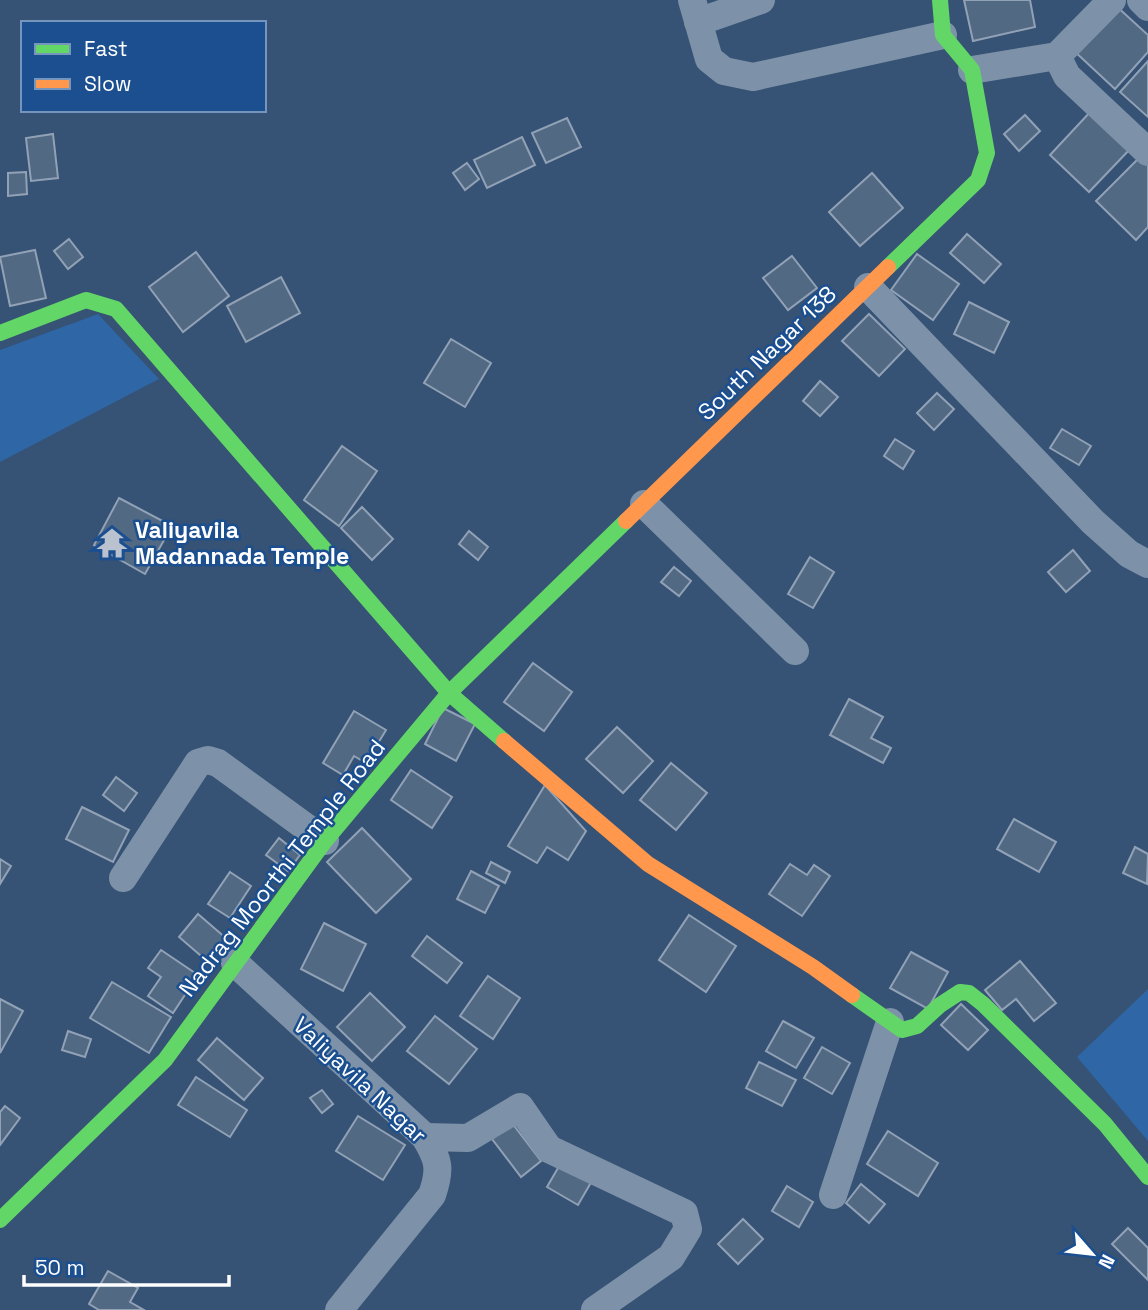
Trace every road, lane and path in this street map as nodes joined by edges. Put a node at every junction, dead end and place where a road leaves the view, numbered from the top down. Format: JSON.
{"nodes":[{"id":1,"x":761,"y":0,"type":"edge"},
{"id":2,"x":940,"y":0,"type":"edge"},
{"id":3,"x":1112,"y":0,"type":"edge"},
{"id":4,"x":1141,"y":0,"type":"edge"},
{"id":5,"x":1148,"y":6,"type":"edge"},
{"id":6,"x":695,"y":11,"type":"edge"},
{"id":7,"x":943,"y":35,"type":"junction"},
{"id":8,"x":1057,"y":56,"type":"junction"},
{"id":9,"x":972,"y":70,"type":"junction"},
{"id":10,"x":1148,"y":152,"type":"edge"},
{"id":11,"x":868,"y":287,"type":"junction"},
{"id":12,"x":0,"y":333,"type":"edge"},
{"id":13,"x":644,"y":504,"type":"junction"},
{"id":14,"x":1148,"y":564,"type":"edge"},
{"id":15,"x":795,"y":651,"type":"dead end"},
{"id":16,"x":450,"y":693,"type":"junction"},
{"id":17,"x":325,"y":841,"type":"junction"},
{"id":18,"x":122,"y":878,"type":"dead end"},
{"id":19,"x":235,"y":963,"type":"junction"},
{"id":20,"x":890,"y":1022,"type":"junction"},
{"id":21,"x":425,"y":1138,"type":"junction"},
{"id":22,"x":1148,"y":1177,"type":"edge"},
{"id":23,"x":832,"y":1195,"type":"dead end"},
{"id":24,"x":0,"y":1220,"type":"edge"},
{"id":25,"x":339,"y":1310,"type":"edge"},
{"id":26,"x":595,"y":1310,"type":"edge"}],
"edges":[{"from":1,"to":6,"type":"street"},
{"from":2,"to":7,"type":"street"},
{"from":3,"to":8,"type":"street"},
{"from":4,"to":5,"type":"street"},
{"from":6,"to":7,"type":"street"},
{"from":7,"to":9,"type":"street"},
{"from":8,"to":9,"type":"street"},
{"from":8,"to":10,"type":"street"},
{"from":9,"to":11,"type":"street","name":"South Nagar 138"},
{"from":11,"to":13,"type":"street","name":"South Nagar 138"},
{"from":11,"to":14,"type":"street"},
{"from":12,"to":16,"type":"street"},
{"from":13,"to":15,"type":"street"},
{"from":13,"to":16,"type":"street","name":"South Nagar 138"},
{"from":16,"to":17,"type":"street","name":"Nadrag Moorthi Temple Road"},
{"from":16,"to":20,"type":"street"},
{"from":17,"to":18,"type":"street"},
{"from":17,"to":19,"type":"street","name":"Nadrag Moorthi Temple Road"},
{"from":19,"to":21,"type":"street","name":"Valiyavila Nagar"},
{"from":19,"to":24,"type":"street","name":"Nadrag Moorthi Temple Road"},
{"from":20,"to":22,"type":"street"},
{"from":20,"to":23,"type":"street"},
{"from":21,"to":25,"type":"street","name":"Valiyavila Nagar"},
{"from":21,"to":26,"type":"street"}]}
